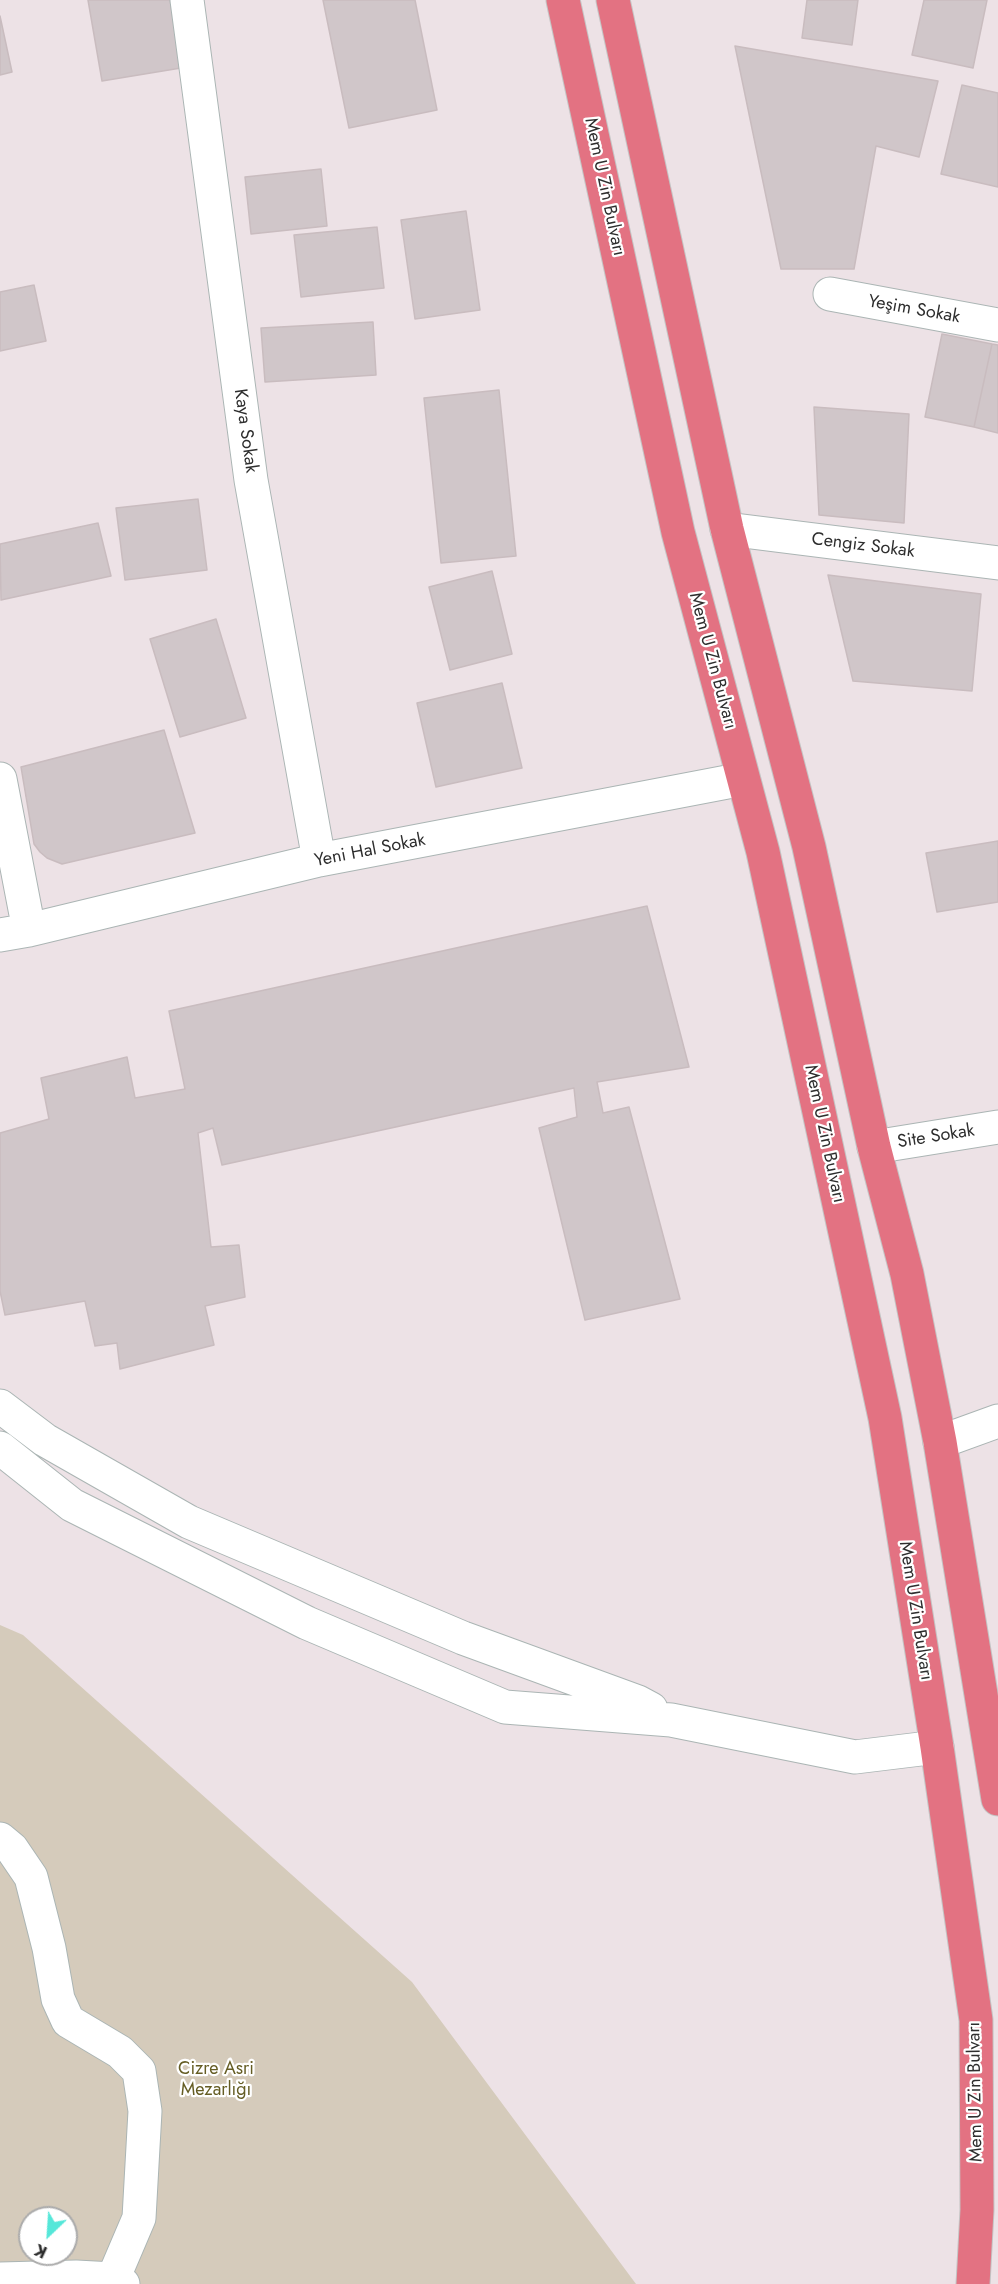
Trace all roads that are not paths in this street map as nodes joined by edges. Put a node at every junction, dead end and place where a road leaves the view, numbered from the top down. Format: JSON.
{"nodes":[{"id":1,"x":187,"y":0,"type":"edge"},
{"id":2,"x":563,"y":0,"type":"edge"},
{"id":3,"x":613,"y":0,"type":"edge"},
{"id":4,"x":830,"y":294,"type":"dead end"},
{"id":5,"x":998,"y":325,"type":"edge"},
{"id":6,"x":728,"y":529,"type":"junction"},
{"id":7,"x":998,"y":563,"type":"edge"},
{"id":8,"x":0,"y":779,"type":"edge"},
{"id":9,"x":743,"y":779,"type":"junction"},
{"id":10,"x":319,"y":860,"type":"junction"},
{"id":11,"x":15,"y":933,"type":"edge"},
{"id":12,"x":998,"y":1127,"type":"edge"},
{"id":13,"x":874,"y":1147,"type":"junction"},
{"id":14,"x":0,"y":1406,"type":"edge"},
{"id":15,"x":998,"y":1421,"type":"edge"},
{"id":16,"x":940,"y":1442,"type":"junction"},
{"id":17,"x":0,"y":1448,"type":"edge"},
{"id":18,"x":991,"y":1714,"type":"edge"},
{"id":19,"x":671,"y":1720,"type":"junction"},
{"id":20,"x":937,"y":1747,"type":"junction"},
{"id":21,"x":998,"y":1800,"type":"edge"},
{"id":22,"x":0,"y":1839,"type":"edge"},
{"id":23,"x":987,"y":2209,"type":"edge"},
{"id":24,"x":0,"y":2278,"type":"edge"},
{"id":25,"x":118,"y":2282,"type":"edge"},
{"id":26,"x":973,"y":2284,"type":"edge"}],
"edges":[{"from":1,"to":10,"type":"street","name":"Kaya Sokak"},
{"from":2,"to":9,"type":"main road","name":"Mem U Zin Bulvarı"},
{"from":3,"to":6,"type":"main road"},
{"from":4,"to":5,"type":"street","name":"Yeşim Sokak"},
{"from":6,"to":7,"type":"street","name":"Cengiz Sokak"},
{"from":6,"to":13,"type":"main road"},
{"from":8,"to":11,"type":"street"},
{"from":9,"to":10,"type":"street","name":"Yeni Hal Sokak"},
{"from":9,"to":20,"type":"main road","name":"Mem U Zin Bulvarı"},
{"from":10,"to":11,"type":"street","name":"Yeni Hal Sokak"},
{"from":12,"to":13,"type":"street","name":"Site Sokak"},
{"from":13,"to":16,"type":"main road"},
{"from":14,"to":19,"type":"street"},
{"from":15,"to":16,"type":"street"},
{"from":16,"to":18,"type":"main road"},
{"from":17,"to":19,"type":"street"},
{"from":18,"to":21,"type":"main road"},
{"from":19,"to":20,"type":"street"},
{"from":20,"to":23,"type":"main road","name":"Mem U Zin Bulvarı"},
{"from":22,"to":25,"type":"street"},
{"from":23,"to":26,"type":"main road","name":"Mem U Zin Bulvarı"},
{"from":24,"to":25,"type":"street"}]}
